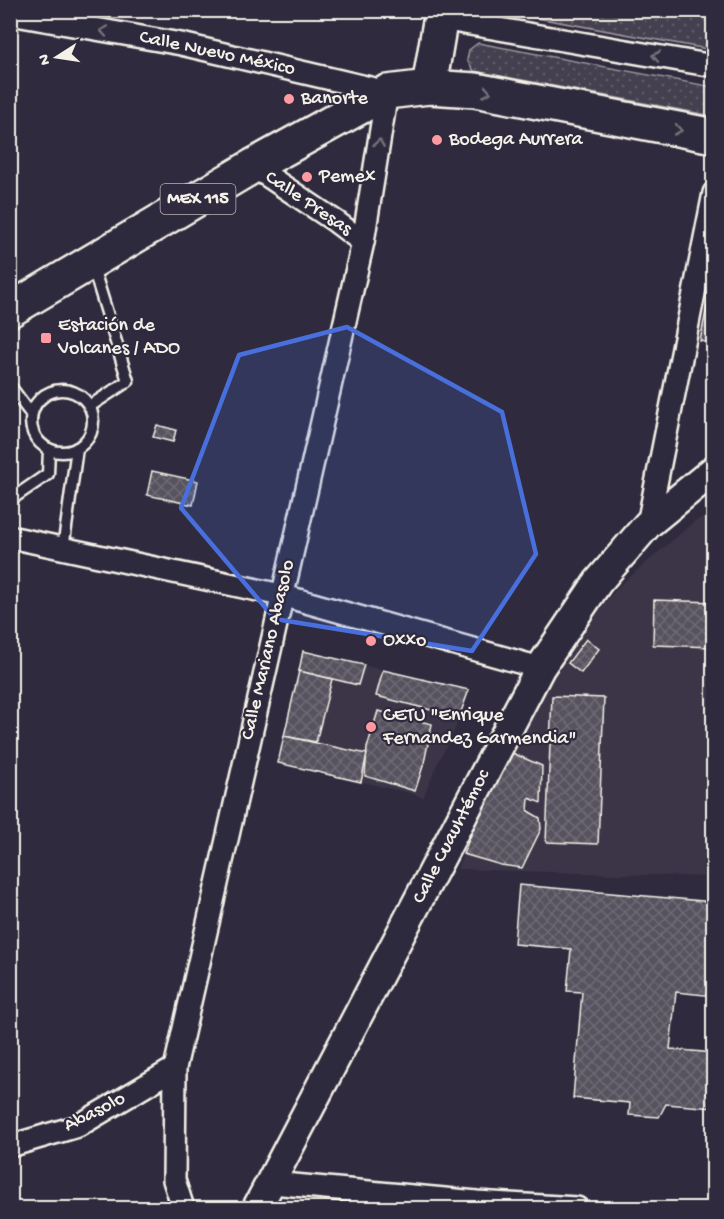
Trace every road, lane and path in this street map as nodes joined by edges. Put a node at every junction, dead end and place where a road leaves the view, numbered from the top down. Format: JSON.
{"nodes":[{"id":1,"x":10,"y":14,"type":"edge"},
{"id":2,"x":442,"y":15,"type":"edge"},
{"id":3,"x":714,"y":66,"type":"edge"},
{"id":4,"x":429,"y":87,"type":"junction"},
{"id":5,"x":387,"y":92,"type":"junction"},
{"id":6,"x":714,"y":136,"type":"edge"},
{"id":7,"x":253,"y":166,"type":"junction"},
{"id":8,"x":714,"y":193,"type":"edge"},
{"id":9,"x":363,"y":242,"type":"junction"},
{"id":10,"x":91,"y":262,"type":"junction"},
{"id":11,"x":10,"y":310,"type":"edge"},
{"id":12,"x":10,"y":386,"type":"edge"},
{"id":13,"x":90,"y":406,"type":"junction"},
{"id":14,"x":31,"y":414,"type":"junction"},
{"id":15,"x":77,"y":448,"type":"junction"},
{"id":16,"x":49,"y":449,"type":"junction"},
{"id":17,"x":714,"y":470,"type":"edge"},
{"id":18,"x":10,"y":500,"type":"edge"},
{"id":19,"x":648,"y":524,"type":"junction"},
{"id":20,"x":10,"y":537,"type":"edge"},
{"id":21,"x":63,"y":549,"type":"junction"},
{"id":22,"x":281,"y":595,"type":"junction"},
{"id":23,"x":540,"y":668,"type":"junction"},
{"id":24,"x":175,"y":1068,"type":"junction"},
{"id":25,"x":10,"y":1146,"type":"edge"},
{"id":26,"x":272,"y":1183,"type":"junction"},
{"id":27,"x":183,"y":1209,"type":"edge"},
{"id":28,"x":257,"y":1209,"type":"edge"},
{"id":29,"x":577,"y":1209,"type":"edge"}],
"edges":[{"from":5,"to":1,"type":"street","name":"Calle Nuevo México","one_way":true},
{"from":3,"to":2,"type":"street","one_way":true},
{"from":2,"to":4,"type":"main road"},
{"from":4,"to":5,"type":"main road","number":"MEX 115"},
{"from":4,"to":6,"type":"main road","number":"MEX 115","one_way":true},
{"from":5,"to":7,"type":"main road","number":"MEX 115"},
{"from":9,"to":5,"type":"street","name":"Calle Mariano Abasolo","one_way":true},
{"from":7,"to":9,"type":"street","name":"Calle Presas"},
{"from":7,"to":10,"type":"main road","number":"MEX 115"},
{"from":8,"to":19,"type":"street"},
{"from":9,"to":22,"type":"street","name":"Calle Mariano Abasolo"},
{"from":10,"to":11,"type":"main road","number":"MEX 115"},
{"from":10,"to":13,"type":"lane"},
{"from":12,"to":14,"type":"lane"},
{"from":13,"to":14,"type":"lane"},
{"from":13,"to":15,"type":"lane"},
{"from":14,"to":16,"type":"lane"},
{"from":15,"to":16,"type":"lane"},
{"from":15,"to":21,"type":"lane"},
{"from":16,"to":18,"type":"lane"},
{"from":17,"to":19,"type":"main road","name":"Calle Cuauhtémoc"},
{"from":19,"to":23,"type":"main road","name":"Calle Cuauhtémoc"},
{"from":20,"to":21,"type":"street"},
{"from":21,"to":22,"type":"street"},
{"from":22,"to":23,"type":"street"},
{"from":22,"to":24,"type":"street","name":"Calle Mariano Abasolo"},
{"from":23,"to":26,"type":"main road","name":"Calle Cuauhtémoc"},
{"from":24,"to":25,"type":"street","name":"Abasolo"},
{"from":24,"to":27,"type":"street","name":"Calle Mariano Abasolo"},
{"from":26,"to":28,"type":"main road","name":"Calle Cuauhtémoc"},
{"from":26,"to":29,"type":"street"}]}
